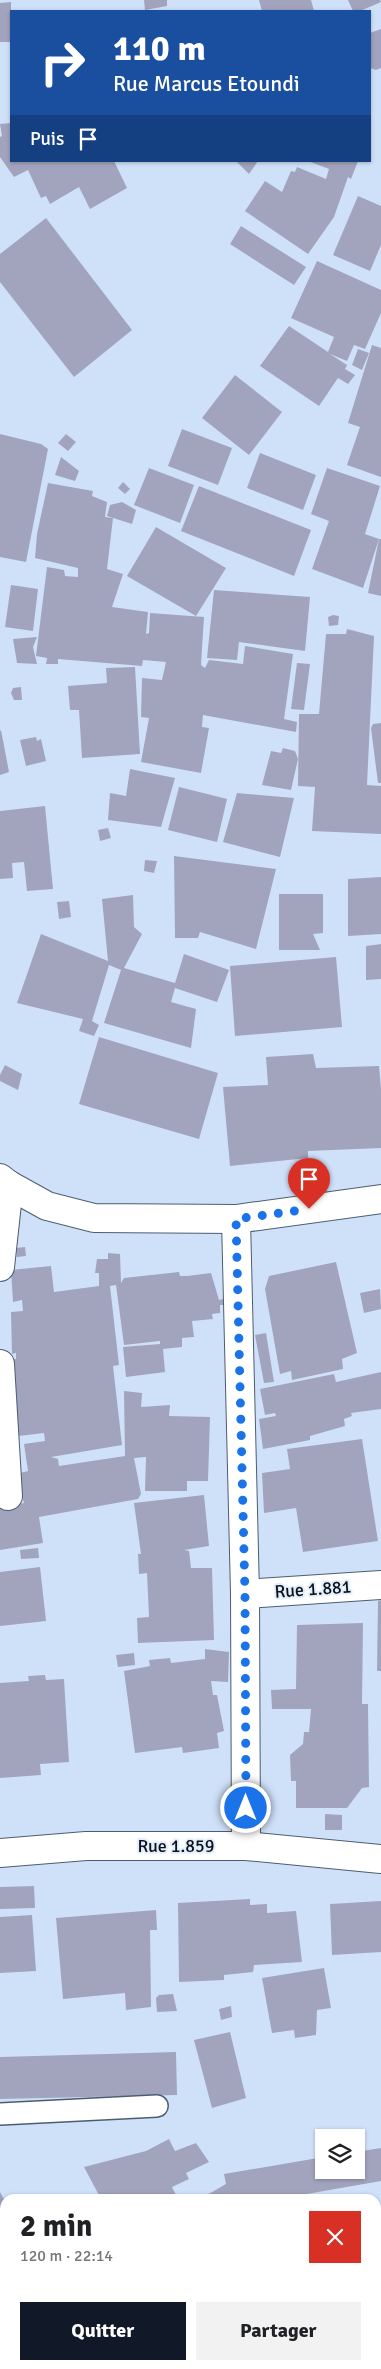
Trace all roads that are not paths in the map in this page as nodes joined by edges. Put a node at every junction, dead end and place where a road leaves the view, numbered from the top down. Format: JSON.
{"nodes":[{"id":1,"x":4,"y":1182,"type":"edge"},
{"id":2,"x":381,"y":1199,"type":"edge"},
{"id":3,"x":236,"y":1219,"type":"junction"},
{"id":4,"x":0,"y":1267,"type":"edge"},
{"id":5,"x":0,"y":1364,"type":"edge"},
{"id":6,"x":8,"y":1496,"type":"dead end"},
{"id":7,"x":381,"y":1585,"type":"edge"},
{"id":8,"x":245,"y":1594,"type":"junction"},
{"id":9,"x":246,"y":1846,"type":"junction"},
{"id":10,"x":0,"y":1853,"type":"edge"},
{"id":11,"x":381,"y":1859,"type":"edge"},
{"id":12,"x":157,"y":2106,"type":"dead end"},
{"id":13,"x":0,"y":2114,"type":"edge"}],
"edges":[{"from":1,"to":3,"type":"street"},
{"from":1,"to":4,"type":"street"},
{"from":2,"to":3,"type":"street"},
{"from":3,"to":8,"type":"street"},
{"from":5,"to":6,"type":"street"},
{"from":7,"to":8,"type":"street","name":"Rue 1.881"},
{"from":8,"to":9,"type":"street"},
{"from":9,"to":10,"type":"street","name":"Rue 1.859"},
{"from":9,"to":11,"type":"street","name":"Rue 1.859"},
{"from":12,"to":13,"type":"lane"}]}
